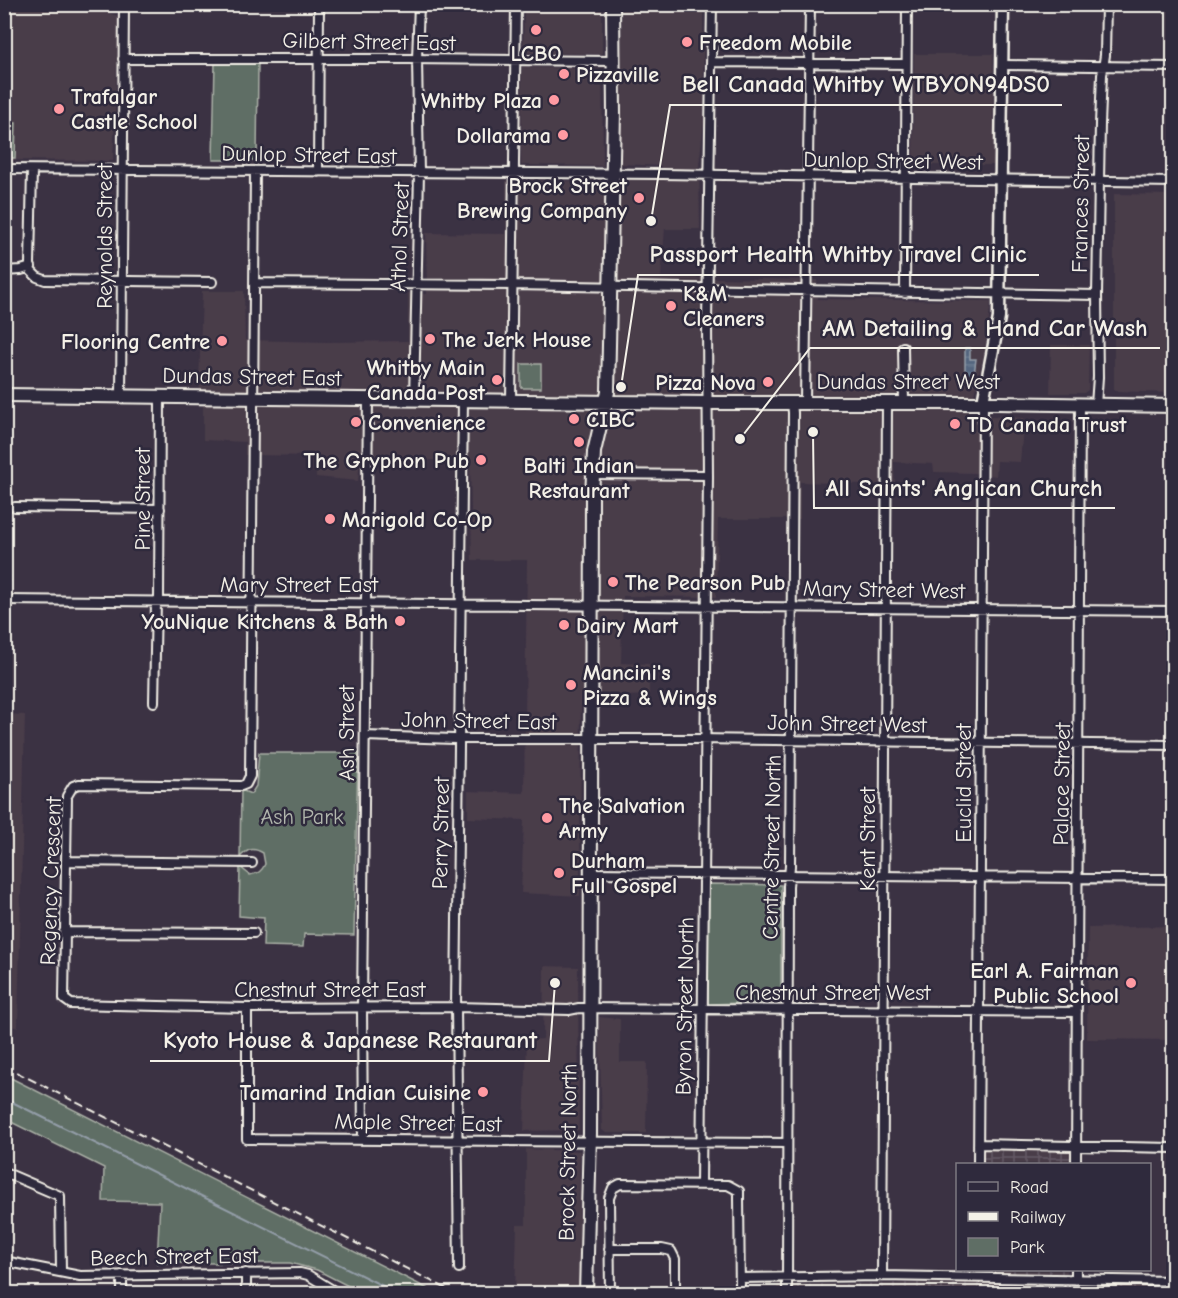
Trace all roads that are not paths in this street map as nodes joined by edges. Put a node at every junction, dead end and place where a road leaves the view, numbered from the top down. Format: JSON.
{"nodes":[{"id":1,"x":124,"y":4,"type":"edge"},
{"id":2,"x":319,"y":4,"type":"edge"},
{"id":3,"x":419,"y":4,"type":"edge"},
{"id":4,"x":516,"y":4,"type":"edge"},
{"id":5,"x":613,"y":4,"type":"edge"},
{"id":6,"x":712,"y":4,"type":"edge"},
{"id":7,"x":810,"y":4,"type":"edge"},
{"id":8,"x":907,"y":4,"type":"edge"},
{"id":9,"x":1003,"y":4,"type":"edge"},
{"id":10,"x":1106,"y":4,"type":"edge"},
{"id":11,"x":123,"y":59,"type":"junction"},
{"id":12,"x":319,"y":59,"type":"junction"},
{"id":13,"x":417,"y":59,"type":"junction"},
{"id":14,"x":515,"y":61,"type":"junction"},
{"id":15,"x":614,"y":61,"type":"junction"},
{"id":16,"x":711,"y":62,"type":"junction"},
{"id":17,"x":809,"y":62,"type":"junction"},
{"id":18,"x":906,"y":64,"type":"junction"},
{"id":19,"x":1003,"y":65,"type":"junction"},
{"id":20,"x":1104,"y":66,"type":"junction"},
{"id":21,"x":1173,"y":68,"type":"edge"},
{"id":22,"x":4,"y":169,"type":"edge"},
{"id":23,"x":32,"y":170,"type":"junction"},
{"id":24,"x":122,"y":170,"type":"junction"},
{"id":25,"x":255,"y":172,"type":"junction"},
{"id":26,"x":318,"y":172,"type":"junction"},
{"id":27,"x":419,"y":174,"type":"junction"},
{"id":28,"x":514,"y":174,"type":"junction"},
{"id":29,"x":612,"y":174,"type":"junction"},
{"id":30,"x":710,"y":175,"type":"junction"},
{"id":31,"x":808,"y":177,"type":"junction"},
{"id":32,"x":906,"y":178,"type":"junction"},
{"id":33,"x":1002,"y":179,"type":"junction"},
{"id":34,"x":1099,"y":181,"type":"junction"},
{"id":35,"x":1173,"y":182,"type":"edge"},
{"id":36,"x":31,"y":267,"type":"junction"},
{"id":37,"x":4,"y":270,"type":"edge"},
{"id":38,"x":122,"y":282,"type":"junction"},
{"id":39,"x":212,"y":282,"type":"dead end"},
{"id":40,"x":255,"y":283,"type":"junction"},
{"id":41,"x":415,"y":284,"type":"junction"},
{"id":42,"x":513,"y":285,"type":"junction"},
{"id":43,"x":610,"y":287,"type":"junction"},
{"id":44,"x":709,"y":288,"type":"junction"},
{"id":45,"x":807,"y":290,"type":"junction"},
{"id":46,"x":904,"y":293,"type":"junction"},
{"id":47,"x":1000,"y":293,"type":"junction"},
{"id":48,"x":1097,"y":295,"type":"junction"},
{"id":49,"x":903,"y":347,"type":"dead end"},
{"id":50,"x":4,"y":395,"type":"edge"},
{"id":51,"x":121,"y":396,"type":"junction"},
{"id":52,"x":160,"y":396,"type":"junction"},
{"id":53,"x":253,"y":397,"type":"junction"},
{"id":54,"x":368,"y":398,"type":"junction"},
{"id":55,"x":414,"y":399,"type":"junction"},
{"id":56,"x":464,"y":399,"type":"junction"},
{"id":57,"x":511,"y":400,"type":"junction"},
{"id":58,"x":566,"y":401,"type":"junction"},
{"id":59,"x":607,"y":401,"type":"junction"},
{"id":60,"x":792,"y":402,"type":"junction"},
{"id":61,"x":805,"y":402,"type":"junction"},
{"id":62,"x":904,"y":402,"type":"junction"},
{"id":63,"x":983,"y":402,"type":"junction"},
{"id":64,"x":707,"y":403,"type":"junction"},
{"id":65,"x":887,"y":403,"type":"junction"},
{"id":66,"x":1080,"y":404,"type":"junction"},
{"id":67,"x":1096,"y":405,"type":"junction"},
{"id":68,"x":1173,"y":406,"type":"edge"},
{"id":69,"x":599,"y":426,"type":"junction"},
{"id":70,"x":593,"y":474,"type":"junction"},
{"id":71,"x":708,"y":475,"type":"junction"},
{"id":72,"x":15,"y":507,"type":"dead end"},
{"id":73,"x":160,"y":509,"type":"junction"},
{"id":74,"x":4,"y":600,"type":"edge"},
{"id":75,"x":158,"y":602,"type":"junction"},
{"id":76,"x":251,"y":602,"type":"junction"},
{"id":77,"x":366,"y":602,"type":"junction"},
{"id":78,"x":459,"y":603,"type":"junction"},
{"id":79,"x":593,"y":606,"type":"junction"},
{"id":80,"x":706,"y":606,"type":"junction"},
{"id":81,"x":792,"y":606,"type":"junction"},
{"id":82,"x":887,"y":608,"type":"junction"},
{"id":83,"x":982,"y":608,"type":"junction"},
{"id":84,"x":1080,"y":610,"type":"junction"},
{"id":85,"x":1173,"y":611,"type":"edge"},
{"id":86,"x":154,"y":702,"type":"dead end"},
{"id":87,"x":365,"y":736,"type":"junction"},
{"id":88,"x":591,"y":738,"type":"junction"},
{"id":89,"x":460,"y":739,"type":"junction"},
{"id":90,"x":704,"y":739,"type":"junction"},
{"id":91,"x":791,"y":741,"type":"junction"},
{"id":92,"x":886,"y":742,"type":"junction"},
{"id":93,"x":981,"y":743,"type":"junction"},
{"id":94,"x":1079,"y":744,"type":"junction"},
{"id":95,"x":1173,"y":745,"type":"edge"},
{"id":96,"x":67,"y":861,"type":"junction"},
{"id":97,"x":252,"y":863,"type":"dead end"},
{"id":98,"x":590,"y":873,"type":"junction"},
{"id":99,"x":703,"y":874,"type":"junction"},
{"id":100,"x":789,"y":875,"type":"junction"},
{"id":101,"x":885,"y":876,"type":"junction"},
{"id":102,"x":980,"y":876,"type":"junction"},
{"id":103,"x":1078,"y":878,"type":"junction"},
{"id":104,"x":1173,"y":879,"type":"edge"},
{"id":105,"x":64,"y":932,"type":"junction"},
{"id":106,"x":254,"y":933,"type":"dead end"},
{"id":107,"x":71,"y":1004,"type":"joint"},
{"id":108,"x":456,"y":1007,"type":"junction"},
{"id":109,"x":247,"y":1008,"type":"junction"},
{"id":110,"x":362,"y":1008,"type":"junction"},
{"id":111,"x":589,"y":1008,"type":"junction"},
{"id":112,"x":702,"y":1009,"type":"junction"},
{"id":113,"x":788,"y":1010,"type":"junction"},
{"id":114,"x":884,"y":1010,"type":"junction"},
{"id":115,"x":980,"y":1012,"type":"junction"},
{"id":116,"x":1077,"y":1012,"type":"junction"},
{"id":117,"x":363,"y":1139,"type":"junction"},
{"id":118,"x":458,"y":1141,"type":"junction"},
{"id":119,"x":589,"y":1141,"type":"junction"},
{"id":120,"x":701,"y":1142,"type":"junction"},
{"id":121,"x":788,"y":1143,"type":"junction"},
{"id":122,"x":978,"y":1144,"type":"junction"},
{"id":123,"x":1076,"y":1145,"type":"junction"},
{"id":124,"x":1173,"y":1148,"type":"edge"},
{"id":125,"x":978,"y":1163,"type":"edge"},
{"id":126,"x":1076,"y":1163,"type":"edge"},
{"id":127,"x":4,"y":1172,"type":"edge"},
{"id":128,"x":701,"y":1184,"type":"junction"},
{"id":129,"x":609,"y":1249,"type":"junction"},
{"id":130,"x":4,"y":1261,"type":"edge"},
{"id":131,"x":459,"y":1268,"type":"dead end"},
{"id":132,"x":61,"y":1271,"type":"junction"},
{"id":133,"x":1076,"y":1271,"type":"edge"},
{"id":134,"x":246,"y":1273,"type":"junction"},
{"id":135,"x":978,"y":1274,"type":"edge"},
{"id":136,"x":122,"y":1275,"type":"junction"},
{"id":137,"x":882,"y":1276,"type":"junction"},
{"id":138,"x":787,"y":1277,"type":"junction"},
{"id":139,"x":740,"y":1278,"type":"junction"},
{"id":140,"x":1076,"y":1280,"type":"junction"},
{"id":141,"x":1173,"y":1281,"type":"edge"},
{"id":142,"x":122,"y":1293,"type":"edge"},
{"id":143,"x":246,"y":1293,"type":"edge"},
{"id":144,"x":339,"y":1293,"type":"edge"},
{"id":145,"x":586,"y":1293,"type":"edge"},
{"id":146,"x":610,"y":1293,"type":"edge"},
{"id":147,"x":675,"y":1293,"type":"edge"},
{"id":148,"x":740,"y":1293,"type":"edge"},
{"id":149,"x":787,"y":1293,"type":"edge"}],
"edges":[{"from":1,"to":11,"type":"street","name":"Reynolds Street"},
{"from":2,"to":12,"type":"street"},
{"from":3,"to":13,"type":"street","name":"Athol Street"},
{"from":4,"to":14,"type":"street"},
{"from":5,"to":15,"type":"main road","name":"Brock Street North"},
{"from":6,"to":16,"type":"street","name":"Byron Street North"},
{"from":7,"to":17,"type":"street"},
{"from":8,"to":18,"type":"street"},
{"from":9,"to":19,"type":"main road"},
{"from":10,"to":20,"type":"street","name":"Frances Street"},
{"from":11,"to":12,"type":"street","name":"Gilbert Street East"},
{"from":11,"to":24,"type":"street","name":"Reynolds Street"},
{"from":12,"to":13,"type":"street","name":"Gilbert Street East"},
{"from":12,"to":26,"type":"street"},
{"from":13,"to":14,"type":"street","name":"Gilbert Street East"},
{"from":13,"to":27,"type":"street","name":"Athol Street"},
{"from":14,"to":15,"type":"street","name":"Gilbert Street East"},
{"from":14,"to":28,"type":"street"},
{"from":15,"to":29,"type":"main road","name":"Brock Street North"},
{"from":16,"to":17,"type":"street"},
{"from":16,"to":30,"type":"street","name":"Byron Street North"},
{"from":17,"to":18,"type":"street"},
{"from":17,"to":31,"type":"street"},
{"from":18,"to":32,"type":"street"},
{"from":19,"to":20,"type":"street"},
{"from":19,"to":33,"type":"main road"},
{"from":20,"to":21,"type":"street"},
{"from":20,"to":34,"type":"street","name":"Frances Street"},
{"from":22,"to":23,"type":"street","name":"Dunlop Street East"},
{"from":23,"to":24,"type":"street","name":"Dunlop Street East"},
{"from":23,"to":36,"type":"street"},
{"from":24,"to":25,"type":"street","name":"Dunlop Street East"},
{"from":24,"to":38,"type":"street","name":"Reynolds Street"},
{"from":25,"to":26,"type":"street","name":"Dunlop Street East"},
{"from":25,"to":40,"type":"street"},
{"from":26,"to":27,"type":"street","name":"Dunlop Street East"},
{"from":27,"to":28,"type":"street","name":"Dunlop Street East"},
{"from":27,"to":41,"type":"street","name":"Athol Street"},
{"from":28,"to":29,"type":"street","name":"Dunlop Street East"},
{"from":28,"to":42,"type":"street"},
{"from":29,"to":30,"type":"street","name":"Dunlop Street West"},
{"from":29,"to":43,"type":"main road","name":"Brock Street North"},
{"from":30,"to":31,"type":"street","name":"Dunlop Street West"},
{"from":30,"to":44,"type":"street","name":"Byron Street North"},
{"from":31,"to":32,"type":"street","name":"Dunlop Street West"},
{"from":31,"to":45,"type":"street"},
{"from":32,"to":33,"type":"street","name":"Dunlop Street West"},
{"from":32,"to":46,"type":"street"},
{"from":33,"to":34,"type":"street","name":"Dunlop Street West"},
{"from":33,"to":47,"type":"main road"},
{"from":34,"to":35,"type":"street","name":"Dunlop Street West"},
{"from":34,"to":48,"type":"street","name":"Frances Street"},
{"from":36,"to":37,"type":"street"},
{"from":36,"to":38,"type":"street"},
{"from":38,"to":39,"type":"street"},
{"from":38,"to":51,"type":"street","name":"Reynolds Street"},
{"from":40,"to":41,"type":"street"},
{"from":40,"to":53,"type":"street"},
{"from":41,"to":42,"type":"street"},
{"from":41,"to":55,"type":"street","name":"Athol Street"},
{"from":42,"to":43,"type":"street"},
{"from":42,"to":57,"type":"street"},
{"from":43,"to":44,"type":"street"},
{"from":43,"to":59,"type":"main road","name":"Brock Street North"},
{"from":44,"to":45,"type":"street"},
{"from":44,"to":64,"type":"street","name":"Byron Street North"},
{"from":45,"to":46,"type":"street"},
{"from":45,"to":61,"type":"street"},
{"from":46,"to":47,"type":"street"},
{"from":47,"to":48,"type":"street"},
{"from":47,"to":63,"type":"main road"},
{"from":48,"to":67,"type":"street","name":"Frances Street"},
{"from":49,"to":62,"type":"street"},
{"from":50,"to":51,"type":"main road","name":"Dundas Street East"},
{"from":51,"to":52,"type":"main road","name":"Dundas Street East"},
{"from":52,"to":53,"type":"main road","name":"Dundas Street East"},
{"from":52,"to":73,"type":"street","name":"Pine Street"},
{"from":53,"to":54,"type":"main road","name":"Dundas Street East"},
{"from":53,"to":76,"type":"street"},
{"from":54,"to":55,"type":"main road","name":"Dundas Street East"},
{"from":54,"to":77,"type":"street","name":"Ash Street"},
{"from":55,"to":56,"type":"main road","name":"Dundas Street East"},
{"from":56,"to":57,"type":"main road","name":"Dundas Street East"},
{"from":56,"to":78,"type":"street","name":"Perry Street"},
{"from":57,"to":58,"type":"main road","name":"Dundas Street East"},
{"from":58,"to":59,"type":"main road","name":"Dundas Street East"},
{"from":58,"to":69,"type":"main road"},
{"from":59,"to":64,"type":"main road","name":"Dundas Street West"},
{"from":59,"to":69,"type":"main road","name":"Brock Street North"},
{"from":60,"to":61,"type":"main road","name":"Dundas Street West"},
{"from":60,"to":64,"type":"main road","name":"Dundas Street West"},
{"from":60,"to":81,"type":"street","name":"Centre Street North"},
{"from":61,"to":65,"type":"main road","name":"Dundas Street West"},
{"from":62,"to":63,"type":"main road","name":"Dundas Street West"},
{"from":62,"to":65,"type":"main road","name":"Dundas Street West"},
{"from":63,"to":66,"type":"main road","name":"Dundas Street West"},
{"from":63,"to":83,"type":"street","name":"Euclid Street"},
{"from":64,"to":71,"type":"street","name":"Byron Street North"},
{"from":65,"to":82,"type":"street","name":"Kent Street"},
{"from":66,"to":67,"type":"main road","name":"Dundas Street West"},
{"from":66,"to":84,"type":"street","name":"Palace Street"},
{"from":67,"to":68,"type":"main road","name":"Dundas Street West"},
{"from":69,"to":70,"type":"main road","name":"Brock Street North"},
{"from":70,"to":71,"type":"street"},
{"from":70,"to":79,"type":"main road","name":"Brock Street North"},
{"from":71,"to":80,"type":"street","name":"Byron Street North"},
{"from":72,"to":73,"type":"street"},
{"from":73,"to":75,"type":"street","name":"Pine Street"},
{"from":74,"to":75,"type":"street","name":"Mary Street East"},
{"from":75,"to":76,"type":"street","name":"Mary Street East"},
{"from":75,"to":86,"type":"street","name":"Pine Street"},
{"from":76,"to":77,"type":"street","name":"Mary Street East"},
{"from":76,"to":96,"type":"street","name":"Regency Crescent"},
{"from":77,"to":78,"type":"street","name":"Mary Street East"},
{"from":77,"to":87,"type":"street","name":"Ash Street"},
{"from":78,"to":79,"type":"street","name":"Mary Street East"},
{"from":78,"to":89,"type":"street","name":"Perry Street"},
{"from":79,"to":80,"type":"street","name":"Mary Street West"},
{"from":79,"to":88,"type":"main road","name":"Brock Street North"},
{"from":80,"to":81,"type":"street","name":"Mary Street West"},
{"from":80,"to":90,"type":"street","name":"Byron Street North"},
{"from":81,"to":82,"type":"street","name":"Mary Street West"},
{"from":81,"to":91,"type":"street","name":"Centre Street North"},
{"from":82,"to":83,"type":"street","name":"Mary Street West"},
{"from":82,"to":92,"type":"street","name":"Kent Street"},
{"from":83,"to":84,"type":"street","name":"Mary Street West"},
{"from":83,"to":93,"type":"street","name":"Euclid Street"},
{"from":84,"to":85,"type":"street","name":"Mary Street West"},
{"from":84,"to":94,"type":"street","name":"Palace Street"},
{"from":87,"to":89,"type":"street","name":"John Street East"},
{"from":87,"to":110,"type":"street","name":"Ash Street"},
{"from":88,"to":89,"type":"street","name":"John Street East"},
{"from":88,"to":90,"type":"street","name":"John Street West"},
{"from":88,"to":98,"type":"main road","name":"Brock Street North"},
{"from":89,"to":108,"type":"street","name":"Perry Street"},
{"from":90,"to":91,"type":"street","name":"John Street West"},
{"from":90,"to":99,"type":"street","name":"Byron Street North"},
{"from":91,"to":92,"type":"street","name":"John Street West"},
{"from":91,"to":100,"type":"street","name":"Centre Street North"},
{"from":92,"to":93,"type":"street","name":"John Street West"},
{"from":92,"to":101,"type":"street","name":"Kent Street"},
{"from":93,"to":94,"type":"street","name":"John Street West"},
{"from":93,"to":102,"type":"street","name":"Euclid Street"},
{"from":94,"to":95,"type":"street","name":"John Street West"},
{"from":94,"to":103,"type":"street","name":"Palace Street"},
{"from":96,"to":97,"type":"street"},
{"from":96,"to":105,"type":"street","name":"Regency Crescent"},
{"from":98,"to":99,"type":"street"},
{"from":98,"to":111,"type":"main road","name":"Brock Street North"},
{"from":99,"to":100,"type":"street"},
{"from":99,"to":112,"type":"street","name":"Byron Street North"},
{"from":100,"to":101,"type":"street"},
{"from":100,"to":113,"type":"street","name":"Centre Street North"},
{"from":101,"to":102,"type":"street"},
{"from":101,"to":114,"type":"street","name":"Kent Street"},
{"from":102,"to":103,"type":"street"},
{"from":102,"to":115,"type":"street","name":"Euclid Street"},
{"from":103,"to":104,"type":"street"},
{"from":103,"to":116,"type":"street","name":"Palace Street"},
{"from":105,"to":106,"type":"street"},
{"from":105,"to":107,"type":"street","name":"Regency Crescent"},
{"from":107,"to":109,"type":"street","name":"Chestnut Street East"},
{"from":108,"to":110,"type":"street","name":"Chestnut Street East"},
{"from":108,"to":111,"type":"street","name":"Chestnut Street East"},
{"from":108,"to":118,"type":"street","name":"Perry Street"},
{"from":109,"to":110,"type":"street","name":"Chestnut Street East"},
{"from":109,"to":117,"type":"street","name":"Maple Street East"},
{"from":110,"to":117,"type":"street","name":"Ash Street"},
{"from":111,"to":112,"type":"street","name":"Chestnut Street West"},
{"from":111,"to":119,"type":"main road","name":"Brock Street North"},
{"from":112,"to":113,"type":"street","name":"Chestnut Street West"},
{"from":112,"to":120,"type":"street","name":"Byron Street North"},
{"from":113,"to":114,"type":"street","name":"Chestnut Street West"},
{"from":113,"to":121,"type":"street","name":"Centre Street North"},
{"from":114,"to":115,"type":"street","name":"Chestnut Street West"},
{"from":114,"to":137,"type":"street","name":"Kent Street"},
{"from":115,"to":116,"type":"street","name":"Chestnut Street West"},
{"from":115,"to":122,"type":"street","name":"Euclid Street"},
{"from":116,"to":123,"type":"street","name":"Palace Street"},
{"from":117,"to":118,"type":"street","name":"Maple Street East"},
{"from":118,"to":119,"type":"street","name":"Maple Street East"},
{"from":118,"to":131,"type":"street","name":"Perry Street"},
{"from":119,"to":120,"type":"street","name":"Maple Street East"},
{"from":119,"to":145,"type":"main road","name":"Brock Street North"},
{"from":120,"to":121,"type":"street","name":"Maple Street East"},
{"from":120,"to":128,"type":"street","name":"Byron Street North"},
{"from":121,"to":138,"type":"street","name":"Centre Street North"},
{"from":122,"to":123,"type":"street"},
{"from":122,"to":125,"type":"street","name":"Euclid Street"},
{"from":123,"to":124,"type":"street"},
{"from":123,"to":126,"type":"street","name":"Palace Street"},
{"from":127,"to":132,"type":"street"},
{"from":128,"to":129,"type":"street"},
{"from":128,"to":139,"type":"street"},
{"from":129,"to":146,"type":"street"},
{"from":129,"to":147,"type":"street"},
{"from":130,"to":132,"type":"street","name":"Beech Street East"},
{"from":132,"to":136,"type":"street","name":"Beech Street East"},
{"from":133,"to":140,"type":"street"},
{"from":134,"to":136,"type":"street","name":"Beech Street East"},
{"from":134,"to":143,"type":"street"},
{"from":134,"to":144,"type":"street","name":"Beech Street East"},
{"from":135,"to":137,"type":"street"},
{"from":135,"to":140,"type":"street"},
{"from":136,"to":142,"type":"street"},
{"from":137,"to":138,"type":"street"},
{"from":138,"to":139,"type":"street"},
{"from":138,"to":149,"type":"street","name":"Centre Street North"},
{"from":139,"to":148,"type":"street"},
{"from":140,"to":141,"type":"street"}]}
